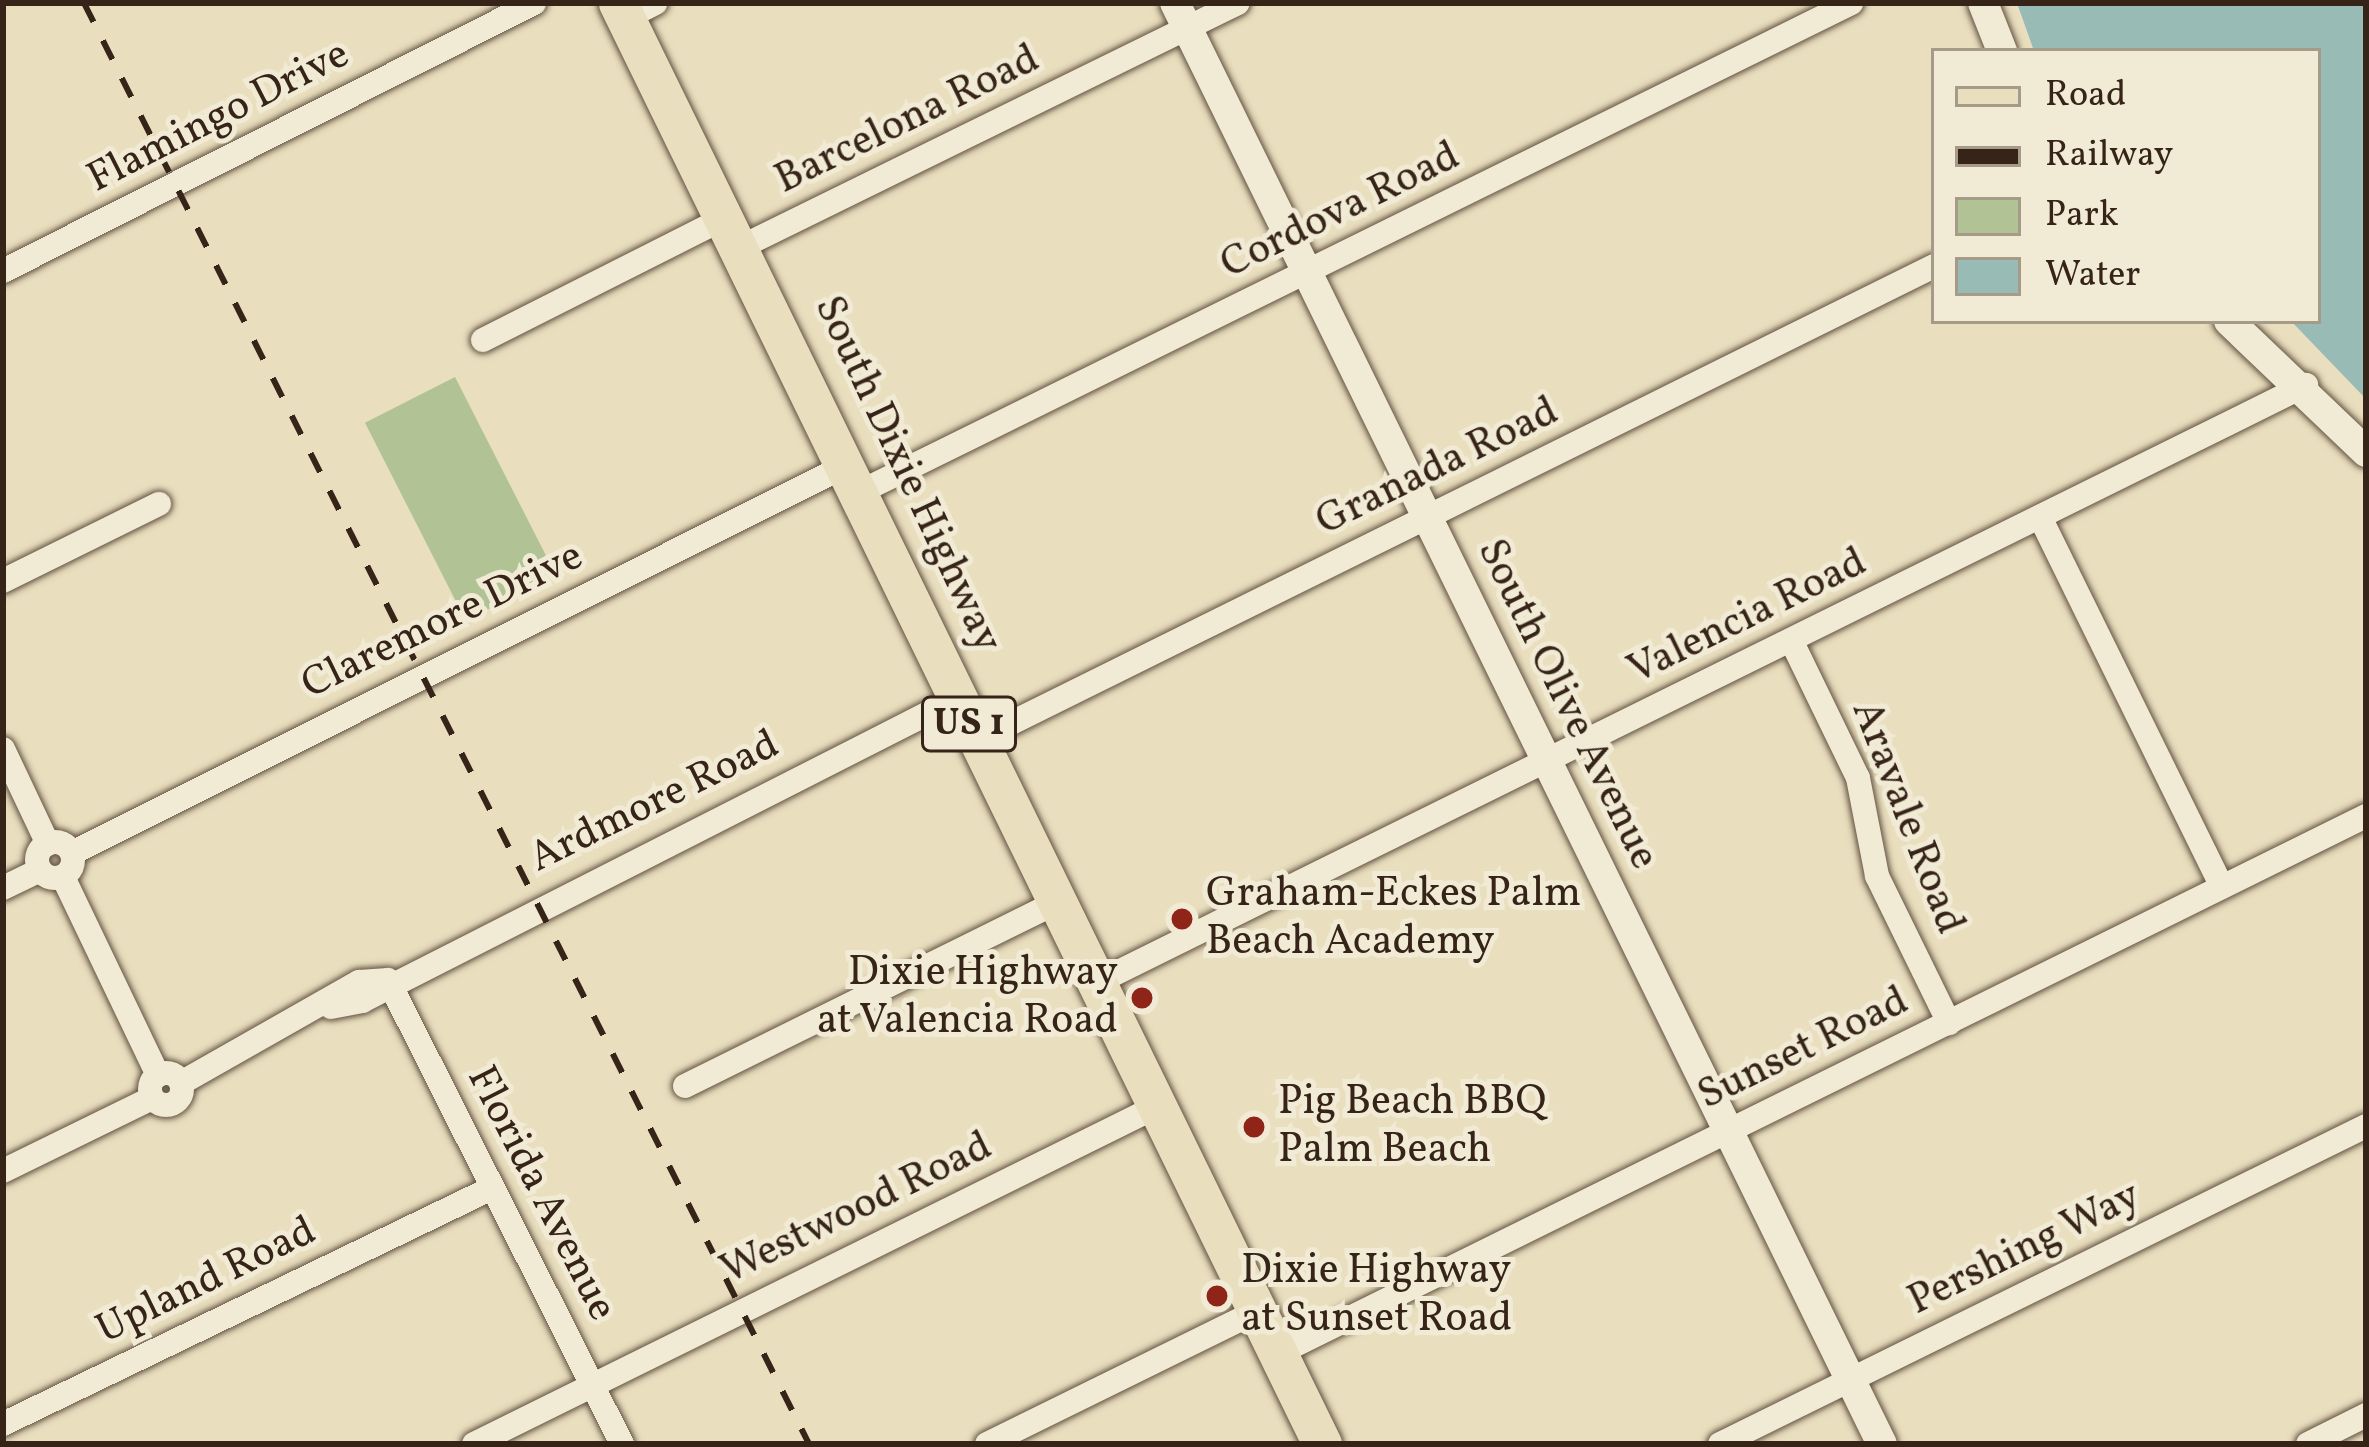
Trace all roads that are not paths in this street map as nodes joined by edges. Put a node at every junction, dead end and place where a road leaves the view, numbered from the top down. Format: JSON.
{"nodes":[{"id":1,"x":534,"y":3,"type":"edge"},
{"id":2,"x":1238,"y":3,"type":"edge"},
{"id":3,"x":1851,"y":3,"type":"edge"},
{"id":4,"x":1983,"y":3,"type":"edge"},
{"id":5,"x":633,"y":8,"type":"edge"},
{"id":6,"x":1181,"y":16,"type":"edge"},
{"id":7,"x":2001,"y":48,"type":"edge"},
{"id":8,"x":735,"y":232,"type":"junction"},
{"id":9,"x":1931,"y":267,"type":"edge"},
{"id":10,"x":3,"y":271,"type":"edge"},
{"id":11,"x":1307,"y":273,"type":"junction"},
{"id":12,"x":2233,"y":324,"type":"edge"},
{"id":13,"x":483,"y":340,"type":"dead end"},
{"id":14,"x":2306,"y":385,"type":"junction"},
{"id":15,"x":2366,"y":452,"type":"edge"},
{"id":16,"x":858,"y":477,"type":"junction"},
{"id":17,"x":159,"y":504,"type":"dead end"},
{"id":18,"x":2040,"y":517,"type":"junction"},
{"id":19,"x":1427,"y":518,"type":"junction"},
{"id":20,"x":3,"y":581,"type":"edge"},
{"id":21,"x":1791,"y":640,"type":"junction"},
{"id":22,"x":958,"y":698,"type":"junction"},
{"id":23,"x":977,"y":740,"type":"junction"},
{"id":24,"x":3,"y":749,"type":"edge"},
{"id":25,"x":1547,"y":762,"type":"junction"},
{"id":26,"x":2366,"y":816,"type":"edge"},
{"id":27,"x":56,"y":861,"type":"junction"},
{"id":28,"x":2222,"y":887,"type":"junction"},
{"id":29,"x":3,"y":888,"type":"edge"},
{"id":30,"x":1057,"y":902,"type":"junction"},
{"id":31,"x":388,"y":980,"type":"junction"},
{"id":32,"x":1096,"y":983,"type":"junction"},
{"id":33,"x":1948,"y":1022,"type":"junction"},
{"id":34,"x":164,"y":1085,"type":"junction"},
{"id":35,"x":685,"y":1086,"type":"dead end"},
{"id":36,"x":1156,"y":1107,"type":"junction"},
{"id":37,"x":2366,"y":1126,"type":"edge"},
{"id":38,"x":1730,"y":1131,"type":"junction"},
{"id":39,"x":3,"y":1171,"type":"edge"},
{"id":40,"x":489,"y":1181,"type":"junction"},
{"id":41,"x":1256,"y":1312,"type":"junction"},
{"id":42,"x":1277,"y":1354,"type":"junction"},
{"id":43,"x":1850,"y":1379,"type":"junction"},
{"id":44,"x":593,"y":1385,"type":"junction"},
{"id":45,"x":2366,"y":1415,"type":"edge"},
{"id":46,"x":3,"y":1424,"type":"edge"},
{"id":47,"x":474,"y":1444,"type":"edge"},
{"id":48,"x":622,"y":1444,"type":"edge"},
{"id":49,"x":987,"y":1444,"type":"edge"},
{"id":50,"x":1322,"y":1444,"type":"edge"},
{"id":51,"x":1720,"y":1444,"type":"edge"},
{"id":52,"x":1882,"y":1444,"type":"edge"},
{"id":53,"x":2308,"y":1444,"type":"edge"}],
"edges":[{"from":1,"to":10,"type":"street","name":"Flamingo Drive"},
{"from":2,"to":6,"type":"street","name":"Barcelona Road"},
{"from":3,"to":11,"type":"street","name":"Cordova Road"},
{"from":4,"to":7,"type":"street"},
{"from":5,"to":8,"type":"main road","name":"South Dixie Highway","number":"US 1"},
{"from":6,"to":8,"type":"street","name":"Barcelona Road"},
{"from":6,"to":11,"type":"street","name":"South Olive Avenue"},
{"from":8,"to":13,"type":"street","name":"Barcelona Road"},
{"from":8,"to":16,"type":"main road","name":"South Dixie Highway","number":"US 1"},
{"from":9,"to":19,"type":"street","name":"Granada Road"},
{"from":11,"to":16,"type":"street","name":"Cordova Road"},
{"from":11,"to":19,"type":"street","name":"South Olive Avenue"},
{"from":12,"to":14,"type":"street"},
{"from":14,"to":15,"type":"street"},
{"from":14,"to":18,"type":"street","name":"Valencia Road"},
{"from":16,"to":22,"type":"main road","name":"South Dixie Highway","number":"US 1"},
{"from":16,"to":27,"type":"street","name":"Claremore Drive"},
{"from":17,"to":20,"type":"street"},
{"from":18,"to":21,"type":"street","name":"Valencia Road"},
{"from":18,"to":28,"type":"street"},
{"from":19,"to":23,"type":"street","name":"Granada Road"},
{"from":19,"to":25,"type":"street","name":"South Olive Avenue"},
{"from":21,"to":25,"type":"street","name":"Valencia Road"},
{"from":21,"to":33,"type":"street","name":"Aravale Road"},
{"from":22,"to":23,"type":"main road","name":"South Dixie Highway","number":"US 1"},
{"from":22,"to":31,"type":"street","name":"Ardmore Road"},
{"from":23,"to":30,"type":"main road","name":"South Dixie Highway","number":"US 1"},
{"from":24,"to":27,"type":"street"},
{"from":25,"to":32,"type":"street","name":"Valencia Road"},
{"from":25,"to":38,"type":"street","name":"South Olive Avenue"},
{"from":26,"to":28,"type":"street","name":"Sunset Road"},
{"from":27,"to":29,"type":"street","name":"Claremore Drive"},
{"from":27,"to":34,"type":"street"},
{"from":28,"to":33,"type":"street","name":"Sunset Road"},
{"from":30,"to":32,"type":"main road","name":"South Dixie Highway","number":"US 1"},
{"from":30,"to":35,"type":"street"},
{"from":31,"to":34,"type":"street","name":"Ardmore Road"},
{"from":31,"to":40,"type":"street","name":"Florida Avenue"},
{"from":32,"to":36,"type":"main road","name":"South Dixie Highway","number":"US 1"},
{"from":33,"to":38,"type":"street","name":"Sunset Road"},
{"from":34,"to":39,"type":"street","name":"Ardmore Road"},
{"from":36,"to":41,"type":"main road","name":"South Dixie Highway","number":"US 1"},
{"from":36,"to":44,"type":"street","name":"Westwood Road"},
{"from":37,"to":43,"type":"street","name":"Pershing Way"},
{"from":38,"to":42,"type":"street","name":"Sunset Road"},
{"from":38,"to":43,"type":"street","name":"South Olive Avenue"},
{"from":40,"to":44,"type":"street","name":"Florida Avenue"},
{"from":40,"to":46,"type":"street","name":"Upland Road"},
{"from":41,"to":42,"type":"main road","name":"South Dixie Highway","number":"US 1"},
{"from":41,"to":49,"type":"street"},
{"from":42,"to":50,"type":"main road","name":"South Dixie Highway","number":"US 1"},
{"from":43,"to":51,"type":"street","name":"Pershing Way"},
{"from":43,"to":52,"type":"street","name":"South Olive Avenue"},
{"from":44,"to":47,"type":"street","name":"Westwood Road"},
{"from":44,"to":48,"type":"street","name":"Florida Avenue"},
{"from":45,"to":53,"type":"street"}]}
